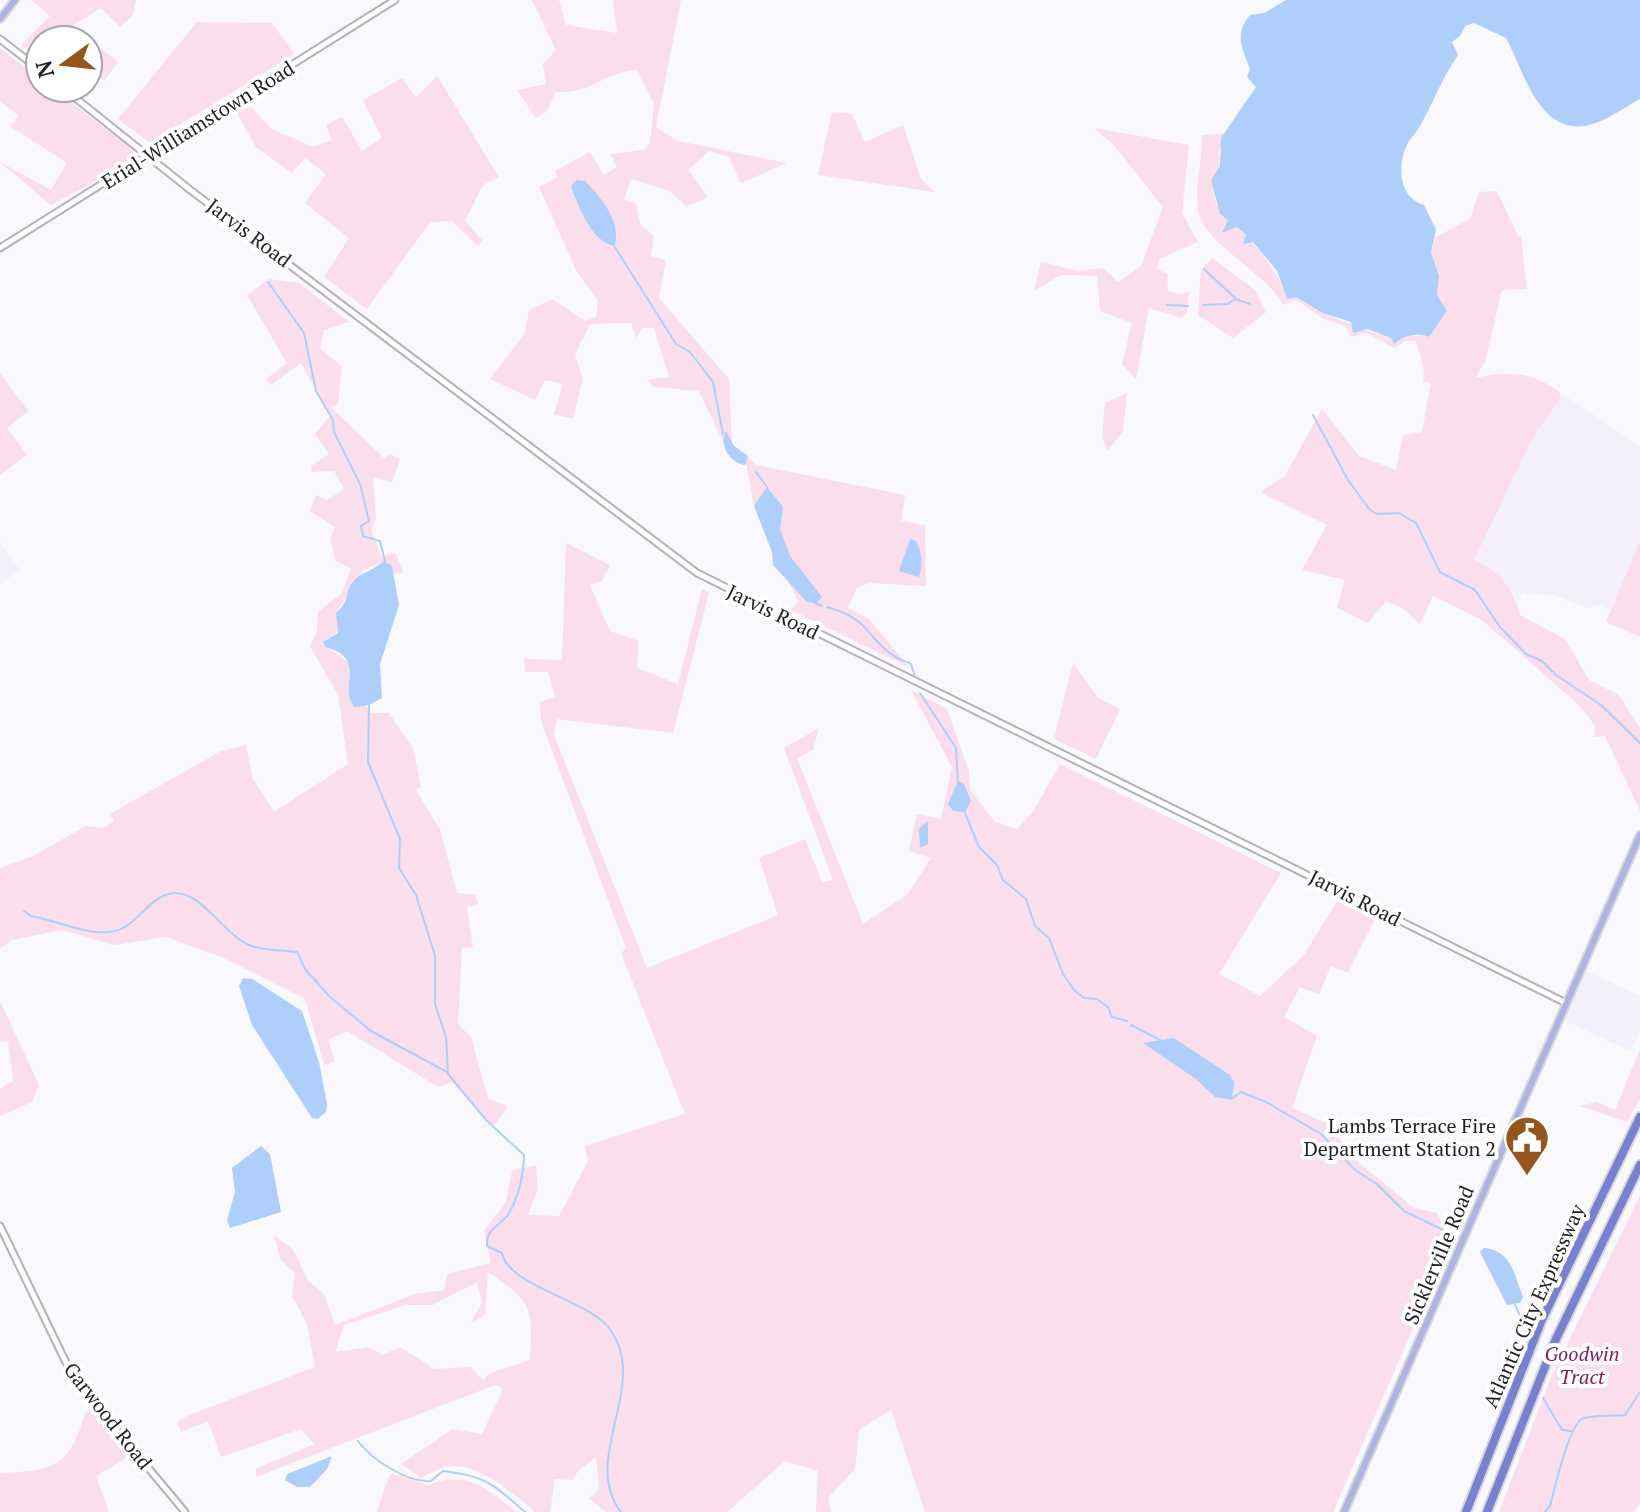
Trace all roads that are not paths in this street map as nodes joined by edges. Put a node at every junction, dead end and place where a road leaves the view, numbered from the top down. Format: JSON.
{"nodes":[{"id":1,"x":15,"y":0,"type":"edge"},
{"id":2,"x":395,"y":0,"type":"edge"},
{"id":3,"x":0,"y":19,"type":"edge"},
{"id":4,"x":0,"y":39,"type":"edge"},
{"id":5,"x":24,"y":58,"type":"edge"},
{"id":6,"x":84,"y":104,"type":"edge"},
{"id":7,"x":149,"y":155,"type":"junction"},
{"id":8,"x":0,"y":248,"type":"edge"},
{"id":9,"x":1640,"y":835,"type":"edge"},
{"id":10,"x":1566,"y":1003,"type":"junction"},
{"id":11,"x":1640,"y":1117,"type":"edge"},
{"id":12,"x":1640,"y":1165,"type":"edge"},
{"id":13,"x":0,"y":1226,"type":"edge"},
{"id":14,"x":185,"y":1512,"type":"edge"},
{"id":15,"x":1344,"y":1512,"type":"edge"},
{"id":16,"x":1466,"y":1512,"type":"edge"},
{"id":17,"x":1487,"y":1512,"type":"edge"}],
"edges":[{"from":1,"to":3,"type":"main road"},
{"from":2,"to":7,"type":"street","name":"Erial-Williamstown Road"},
{"from":4,"to":5,"type":"street"},
{"from":6,"to":7,"type":"street","name":"Jarvis Road"},
{"from":7,"to":8,"type":"street","name":"Erial-Williamstown Road"},
{"from":7,"to":10,"type":"street","name":"Jarvis Road"},
{"from":9,"to":10,"type":"main road","name":"Sicklerville Road"},
{"from":10,"to":15,"type":"main road","name":"Sicklerville Road"},
{"from":11,"to":16,"type":"highway","name":"Atlantic City Expressway"},
{"from":12,"to":17,"type":"highway","name":"Atlantic City Expressway"},
{"from":13,"to":14,"type":"street","name":"Garwood Road"}]}
